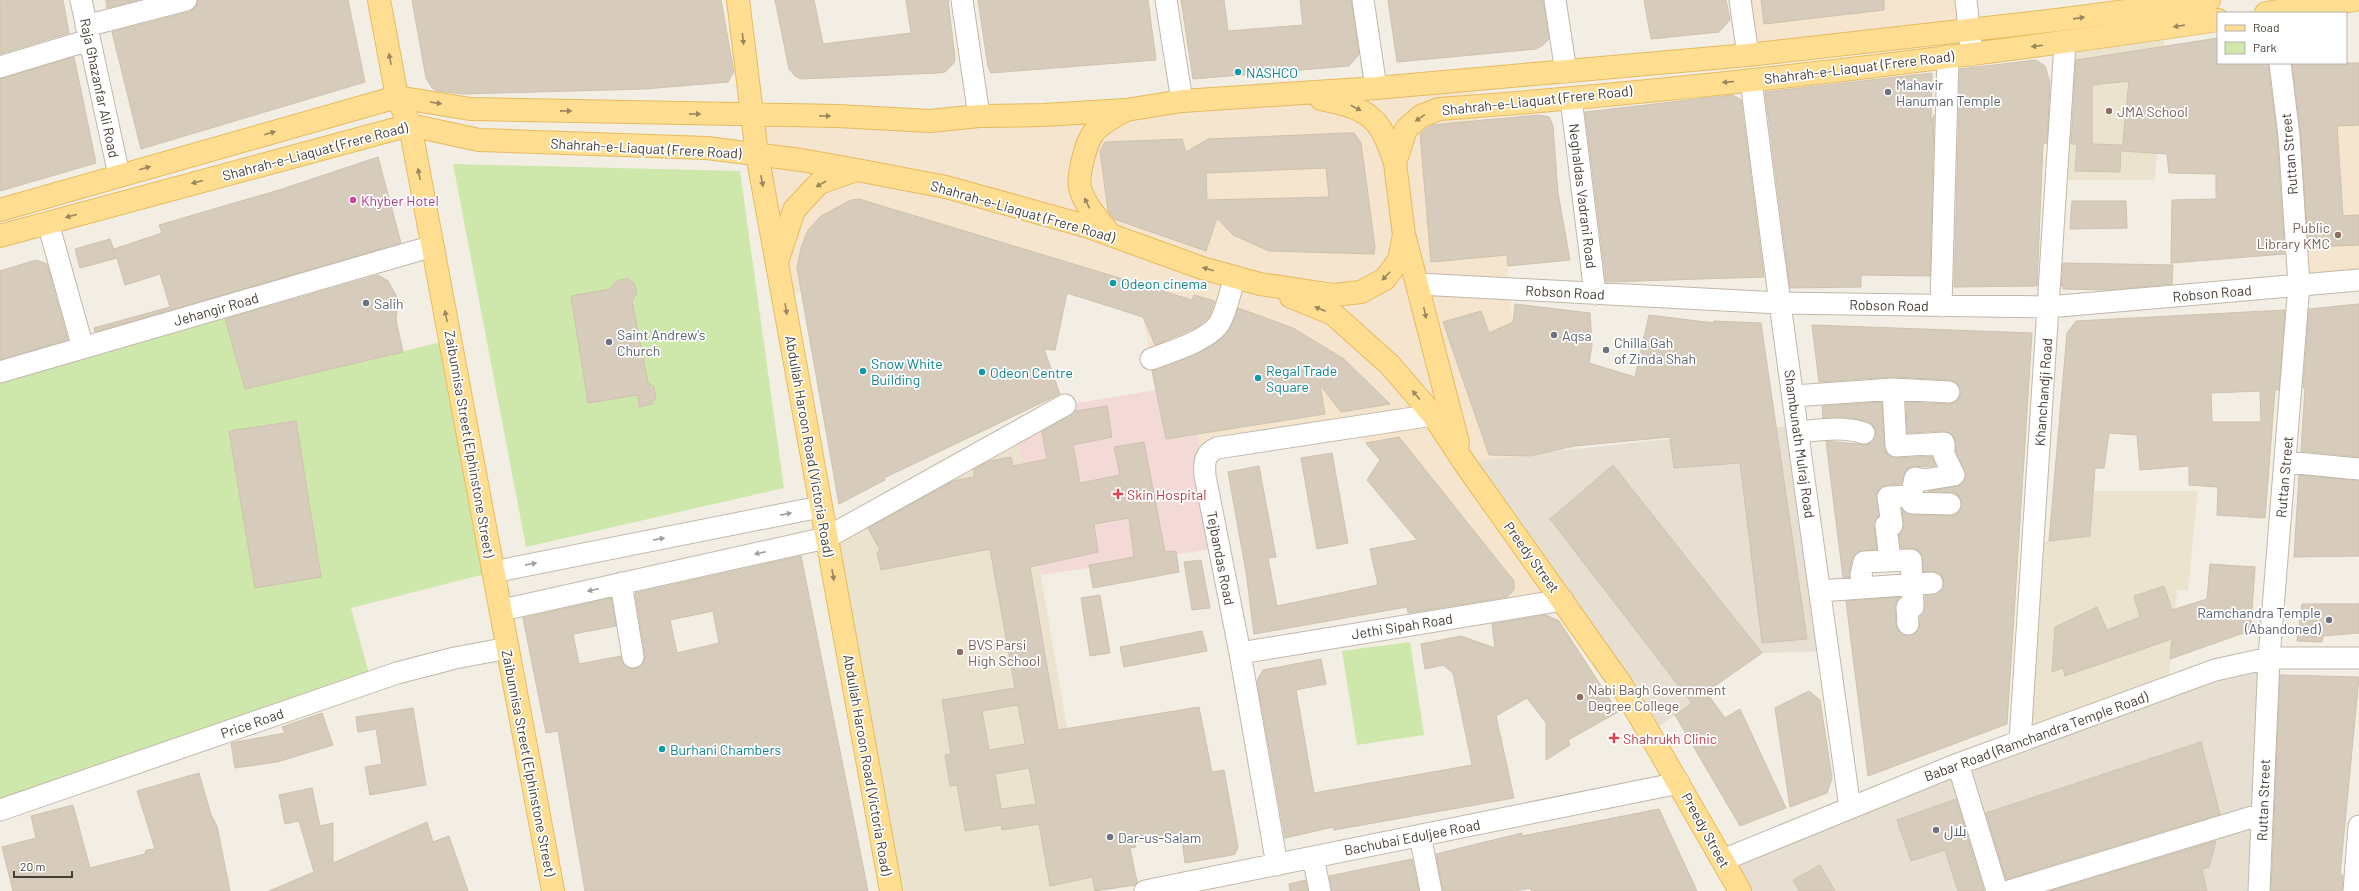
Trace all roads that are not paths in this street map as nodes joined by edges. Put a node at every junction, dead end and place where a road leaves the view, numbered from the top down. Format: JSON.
{"nodes":[{"id":1,"x":81,"y":0,"type":"edge"},
{"id":2,"x":183,"y":0,"type":"edge"},
{"id":3,"x":379,"y":0,"type":"edge"},
{"id":4,"x":738,"y":0,"type":"edge"},
{"id":5,"x":962,"y":0,"type":"edge"},
{"id":6,"x":1166,"y":0,"type":"edge"},
{"id":7,"x":1363,"y":0,"type":"edge"},
{"id":8,"x":1555,"y":0,"type":"edge"},
{"id":9,"x":1740,"y":0,"type":"edge"},
{"id":10,"x":1966,"y":0,"type":"edge"},
{"id":11,"x":2209,"y":0,"type":"edge"},
{"id":12,"x":2356,"y":0,"type":"edge"},
{"id":13,"x":2278,"y":12,"type":"edge"},
{"id":14,"x":2217,"y":20,"type":"edge"},
{"id":15,"x":1970,"y":30,"type":"junction"},
{"id":16,"x":88,"y":33,"type":"junction"},
{"id":17,"x":2065,"y":43,"type":"junction"},
{"id":18,"x":1748,"y":55,"type":"junction"},
{"id":19,"x":1972,"y":55,"type":"junction"},
{"id":20,"x":1948,"y":56,"type":"junction"},
{"id":21,"x":2280,"y":64,"type":"edge"},
{"id":22,"x":0,"y":67,"type":"edge"},
{"id":23,"x":1566,"y":72,"type":"junction"},
{"id":24,"x":1751,"y":80,"type":"junction"},
{"id":25,"x":1376,"y":88,"type":"junction"},
{"id":26,"x":1248,"y":95,"type":"junction"},
{"id":27,"x":398,"y":97,"type":"junction"},
{"id":28,"x":1571,"y":98,"type":"junction"},
{"id":29,"x":1182,"y":101,"type":"junction"},
{"id":30,"x":1126,"y":110,"type":"junction"},
{"id":31,"x":751,"y":115,"type":"junction"},
{"id":32,"x":979,"y":116,"type":"junction"},
{"id":33,"x":410,"y":125,"type":"junction"},
{"id":34,"x":757,"y":154,"type":"junction"},
{"id":35,"x":1395,"y":164,"type":"junction"},
{"id":36,"x":857,"y":170,"type":"junction"},
{"id":37,"x":119,"y":175,"type":"junction"},
{"id":38,"x":0,"y":210,"type":"edge"},
{"id":39,"x":48,"y":223,"type":"junction"},
{"id":40,"x":1110,"y":234,"type":"junction"},
{"id":41,"x":1404,"y":235,"type":"junction"},
{"id":42,"x":0,"y":236,"type":"edge"},
{"id":43,"x":433,"y":246,"type":"junction"},
{"id":44,"x":777,"y":261,"type":"junction"},
{"id":45,"x":1235,"y":277,"type":"junction"},
{"id":46,"x":2359,"y":280,"type":"edge"},
{"id":47,"x":1260,"y":284,"type":"junction"},
{"id":48,"x":1419,"y":284,"type":"junction"},
{"id":49,"x":2298,"y":285,"type":"junction"},
{"id":50,"x":1595,"y":294,"type":"junction"},
{"id":51,"x":1779,"y":303,"type":"junction"},
{"id":52,"x":1941,"y":306,"type":"junction"},
{"id":53,"x":2048,"y":307,"type":"junction"},
{"id":54,"x":83,"y":348,"type":"junction"},
{"id":55,"x":1151,"y":359,"type":"dead end"},
{"id":56,"x":0,"y":372,"type":"edge"},
{"id":57,"x":1893,"y":389,"type":"junction"},
{"id":58,"x":1949,"y":392,"type":"dead end"},
{"id":59,"x":1794,"y":396,"type":"junction"},
{"id":60,"x":1065,"y":405,"type":"dead end"},
{"id":61,"x":1433,"y":415,"type":"junction"},
{"id":62,"x":1799,"y":432,"type":"junction"},
{"id":63,"x":1864,"y":433,"type":"dead end"},
{"id":64,"x":1463,"y":461,"type":"junction"},
{"id":65,"x":2286,"y":462,"type":"junction"},
{"id":66,"x":2359,"y":469,"type":"edge"},
{"id":67,"x":1911,"y":496,"type":"junction"},
{"id":68,"x":1950,"y":504,"type":"dead end"},
{"id":69,"x":820,"y":507,"type":"junction"},
{"id":70,"x":826,"y":538,"type":"junction"},
{"id":71,"x":1890,"y":561,"type":"junction"},
{"id":72,"x":493,"y":572,"type":"junction"},
{"id":73,"x":621,"y":583,"type":"junction"},
{"id":74,"x":1911,"y":583,"type":"junction"},
{"id":75,"x":1932,"y":583,"type":"dead end"},
{"id":76,"x":1863,"y":588,"type":"junction"},
{"id":77,"x":1820,"y":591,"type":"junction"},
{"id":78,"x":1563,"y":600,"type":"junction"},
{"id":79,"x":502,"y":610,"type":"junction"},
{"id":80,"x":1908,"y":624,"type":"dead end"},
{"id":81,"x":508,"y":648,"type":"junction"},
{"id":82,"x":1240,"y":653,"type":"junction"},
{"id":83,"x":633,"y":657,"type":"dead end"},
{"id":84,"x":2269,"y":658,"type":"junction"},
{"id":85,"x":2359,"y":658,"type":"edge"},
{"id":86,"x":2020,"y":741,"type":"junction"},
{"id":87,"x":1958,"y":764,"type":"junction"},
{"id":88,"x":1679,"y":783,"type":"junction"},
{"id":89,"x":1850,"y":808,"type":"junction"},
{"id":90,"x":0,"y":810,"type":"edge"},
{"id":91,"x":2262,"y":814,"type":"junction"},
{"id":92,"x":2359,"y":826,"type":"edge"},
{"id":93,"x":1420,"y":835,"type":"junction"},
{"id":94,"x":1313,"y":857,"type":"junction"},
{"id":95,"x":1723,"y":860,"type":"junction"},
{"id":96,"x":1277,"y":865,"type":"junction"},
{"id":97,"x":1200,"y":886,"type":"edge"},
{"id":98,"x":553,"y":891,"type":"edge"},
{"id":99,"x":891,"y":891,"type":"edge"},
{"id":100,"x":1145,"y":891,"type":"edge"},
{"id":101,"x":1320,"y":891,"type":"edge"},
{"id":102,"x":1431,"y":891,"type":"edge"},
{"id":103,"x":1740,"y":891,"type":"edge"},
{"id":104,"x":1997,"y":891,"type":"edge"},
{"id":105,"x":2009,"y":891,"type":"edge"},
{"id":106,"x":2259,"y":891,"type":"edge"},
{"id":107,"x":2354,"y":891,"type":"edge"}],
"edges":[{"from":1,"to":16,"type":"street","name":"Raja Ghazanfar Ali Road"},
{"from":2,"to":16,"type":"street"},
{"from":27,"to":3,"type":"main road","name":"Zaibunnisa Street (Elphinstone Street)","one_way":true},
{"from":4,"to":31,"type":"main road","name":"Abdullah Haroon Road (Victoria Road)","one_way":true},
{"from":5,"to":32,"type":"street"},
{"from":6,"to":29,"type":"street"},
{"from":7,"to":25,"type":"street"},
{"from":8,"to":23,"type":"street"},
{"from":9,"to":18,"type":"street"},
{"from":10,"to":15,"type":"street"},
{"from":15,"to":11,"type":"main road","name":"Shahrah-e-Liaquat (Frere Road)","one_way":true},
{"from":12,"to":13,"type":"main road"},
{"from":14,"to":17,"type":"main road","name":"Shahrah-e-Liaquat (Frere Road)","one_way":true},
{"from":15,"to":18,"type":"main road","name":"Shahrah-e-Liaquat (Frere Road)"},
{"from":15,"to":19,"type":"street"},
{"from":16,"to":22,"type":"street"},
{"from":16,"to":37,"type":"street","name":"Raja Ghazanfar Ali Road"},
{"from":17,"to":19,"type":"main road","name":"Shahrah-e-Liaquat (Frere Road)","one_way":true},
{"from":17,"to":53,"type":"street","name":"Khanchandji Road"},
{"from":18,"to":23,"type":"main road","name":"Shahrah-e-Liaquat (Frere Road)"},
{"from":19,"to":20,"type":"main road","name":"Shahrah-e-Liaquat (Frere Road)"},
{"from":20,"to":24,"type":"main road","name":"Shahrah-e-Liaquat (Frere Road)"},
{"from":20,"to":52,"type":"street"},
{"from":21,"to":49,"type":"street","name":"Ruttan Street"},
{"from":23,"to":25,"type":"main road","name":"Shahrah-e-Liaquat (Frere Road)"},
{"from":24,"to":28,"type":"main road","name":"Shahrah-e-Liaquat (Frere Road)","one_way":true},
{"from":24,"to":51,"type":"street","name":"Shambunath Mulraj Road"},
{"from":25,"to":26,"type":"main road","name":"Shahrah-e-Liaquat (Frere Road)"},
{"from":26,"to":29,"type":"main road","name":"Shahrah-e-Liaquat (Frere Road)"},
{"from":26,"to":35,"type":"main road","one_way":true},
{"from":27,"to":31,"type":"main road","name":"Shahrah-e-Liaquat (Frere Road)","one_way":true},
{"from":27,"to":33,"type":"main road","name":"Zaibunnisa Street (Elphinstone Street)"},
{"from":37,"to":27,"type":"main road","name":"Shahrah-e-Liaquat (Frere Road)","one_way":true},
{"from":28,"to":35,"type":"main road","name":"Shahrah-e-Liaquat (Frere Road)","one_way":true},
{"from":28,"to":50,"type":"street","name":"Neghaldas Vadrani Road"},
{"from":29,"to":30,"type":"main road","name":"Shahrah-e-Liaquat (Frere Road)"},
{"from":30,"to":32,"type":"main road","name":"Shahrah-e-Liaquat (Frere Road)"},
{"from":40,"to":30,"type":"main road","one_way":true},
{"from":31,"to":32,"type":"main road","name":"Shahrah-e-Liaquat (Frere Road)","one_way":true},
{"from":31,"to":34,"type":"main road","name":"Abdullah Haroon Road (Victoria Road)"},
{"from":33,"to":34,"type":"main road","name":"Shahrah-e-Liaquat (Frere Road)"},
{"from":33,"to":39,"type":"main road","name":"Shahrah-e-Liaquat (Frere Road)","one_way":true},
{"from":43,"to":33,"type":"main road","name":"Zaibunnisa Street (Elphinstone Street)","one_way":true},
{"from":34,"to":36,"type":"main road","name":"Shahrah-e-Liaquat (Frere Road)"},
{"from":34,"to":44,"type":"main road","name":"Abdullah Haroon Road (Victoria Road)","one_way":true},
{"from":35,"to":41,"type":"main road","name":"Shahrah-e-Liaquat (Frere Road)"},
{"from":36,"to":40,"type":"main road","name":"Shahrah-e-Liaquat (Frere Road)"},
{"from":36,"to":44,"type":"main road","one_way":true},
{"from":37,"to":38,"type":"main road","name":"Shahrah-e-Liaquat (Frere Road)"},
{"from":39,"to":42,"type":"main road","name":"Shahrah-e-Liaquat (Frere Road)"},
{"from":39,"to":54,"type":"street"},
{"from":45,"to":40,"type":"main road","name":"Shahrah-e-Liaquat (Frere Road)","one_way":true},
{"from":41,"to":47,"type":"main road","name":"Shahrah-e-Liaquat (Frere Road)","one_way":true},
{"from":41,"to":48,"type":"main road"},
{"from":43,"to":54,"type":"street","name":"Jehangir Road"},
{"from":72,"to":43,"type":"main road","name":"Zaibunnisa Street (Elphinstone Street)","one_way":true},
{"from":44,"to":69,"type":"main road","name":"Abdullah Haroon Road (Victoria Road)","one_way":true},
{"from":45,"to":47,"type":"main road","name":"Shahrah-e-Liaquat (Frere Road)"},
{"from":45,"to":55,"type":"street"},
{"from":46,"to":49,"type":"street","name":"Robson Road"},
{"from":61,"to":47,"type":"main road","name":"Preedy Street","one_way":true},
{"from":48,"to":50,"type":"street","name":"Robson Road"},
{"from":48,"to":64,"type":"main road","one_way":true},
{"from":49,"to":53,"type":"street","name":"Robson Road"},
{"from":49,"to":65,"type":"street","name":"Ruttan Street"},
{"from":50,"to":51,"type":"street","name":"Robson Road"},
{"from":51,"to":52,"type":"street","name":"Robson Road"},
{"from":51,"to":59,"type":"street","name":"Shambunath Mulraj Road"},
{"from":52,"to":53,"type":"street","name":"Robson Road"},
{"from":53,"to":86,"type":"street","name":"Khanchandji Road"},
{"from":54,"to":56,"type":"street","name":"Jehangir Road"},
{"from":57,"to":58,"type":"street"},
{"from":57,"to":59,"type":"street"},
{"from":57,"to":67,"type":"street"},
{"from":59,"to":62,"type":"street","name":"Shambunath Mulraj Road"},
{"from":60,"to":70,"type":"street"},
{"from":61,"to":64,"type":"main road","name":"Preedy Street"},
{"from":61,"to":82,"type":"street","name":"Tejbandas Road"},
{"from":62,"to":63,"type":"street"},
{"from":62,"to":77,"type":"street","name":"Shambunath Mulraj Road"},
{"from":64,"to":78,"type":"main road","name":"Preedy Street"},
{"from":65,"to":66,"type":"street"},
{"from":65,"to":84,"type":"street","name":"Ruttan Street"},
{"from":67,"to":68,"type":"street"},
{"from":67,"to":71,"type":"street"},
{"from":69,"to":70,"type":"main road","name":"Abdullah Haroon Road (Victoria Road)"},
{"from":72,"to":69,"type":"street","one_way":true},
{"from":70,"to":73,"type":"street","one_way":true},
{"from":70,"to":99,"type":"main road","name":"Abdullah Haroon Road (Victoria Road)","one_way":true},
{"from":71,"to":74,"type":"street"},
{"from":71,"to":76,"type":"street"},
{"from":72,"to":79,"type":"main road","name":"Zaibunnisa Street (Elphinstone Street)"},
{"from":73,"to":79,"type":"street","one_way":true},
{"from":73,"to":83,"type":"street"},
{"from":74,"to":75,"type":"street"},
{"from":74,"to":76,"type":"street"},
{"from":74,"to":80,"type":"street"},
{"from":76,"to":77,"type":"street"},
{"from":77,"to":89,"type":"street","name":"Shambunath Mulraj Road"},
{"from":78,"to":82,"type":"street","name":"Jethi Sipah Road"},
{"from":78,"to":88,"type":"main road","name":"Preedy Street"},
{"from":79,"to":81,"type":"main road","name":"Zaibunnisa Street (Elphinstone Street)"},
{"from":81,"to":90,"type":"street","name":"Price Road"},
{"from":81,"to":98,"type":"main road","name":"Zaibunnisa Street (Elphinstone Street)"},
{"from":82,"to":96,"type":"street","name":"Tejbandas Road"},
{"from":84,"to":85,"type":"street","name":"Babar Road (Ramchandra Temple Road)"},
{"from":84,"to":86,"type":"street","name":"Babar Road (Ramchandra Temple Road)"},
{"from":84,"to":91,"type":"street","name":"Ruttan Street"},
{"from":86,"to":87,"type":"street","name":"Babar Road (Ramchandra Temple Road)"},
{"from":87,"to":89,"type":"street","name":"Babar Road (Ramchandra Temple Road)"},
{"from":87,"to":104,"type":"street"},
{"from":88,"to":93,"type":"street","name":"Bachubai Eduljee Road"},
{"from":88,"to":95,"type":"main road","name":"Preedy Street"},
{"from":89,"to":95,"type":"street","name":"Babar Road (Ramchandra Temple Road)"},
{"from":91,"to":105,"type":"street"},
{"from":91,"to":106,"type":"street","name":"Ruttan Street"},
{"from":92,"to":107,"type":"street"},
{"from":93,"to":94,"type":"street","name":"Bachubai Eduljee Road"},
{"from":93,"to":102,"type":"street"},
{"from":94,"to":96,"type":"street","name":"Bachubai Eduljee Road"},
{"from":94,"to":101,"type":"street"},
{"from":95,"to":103,"type":"main road","name":"Preedy Street"},
{"from":96,"to":97,"type":"street","name":"Bachubai Eduljee Road"},
{"from":97,"to":100,"type":"street","name":"Bachubai Eduljee Road"}]}
